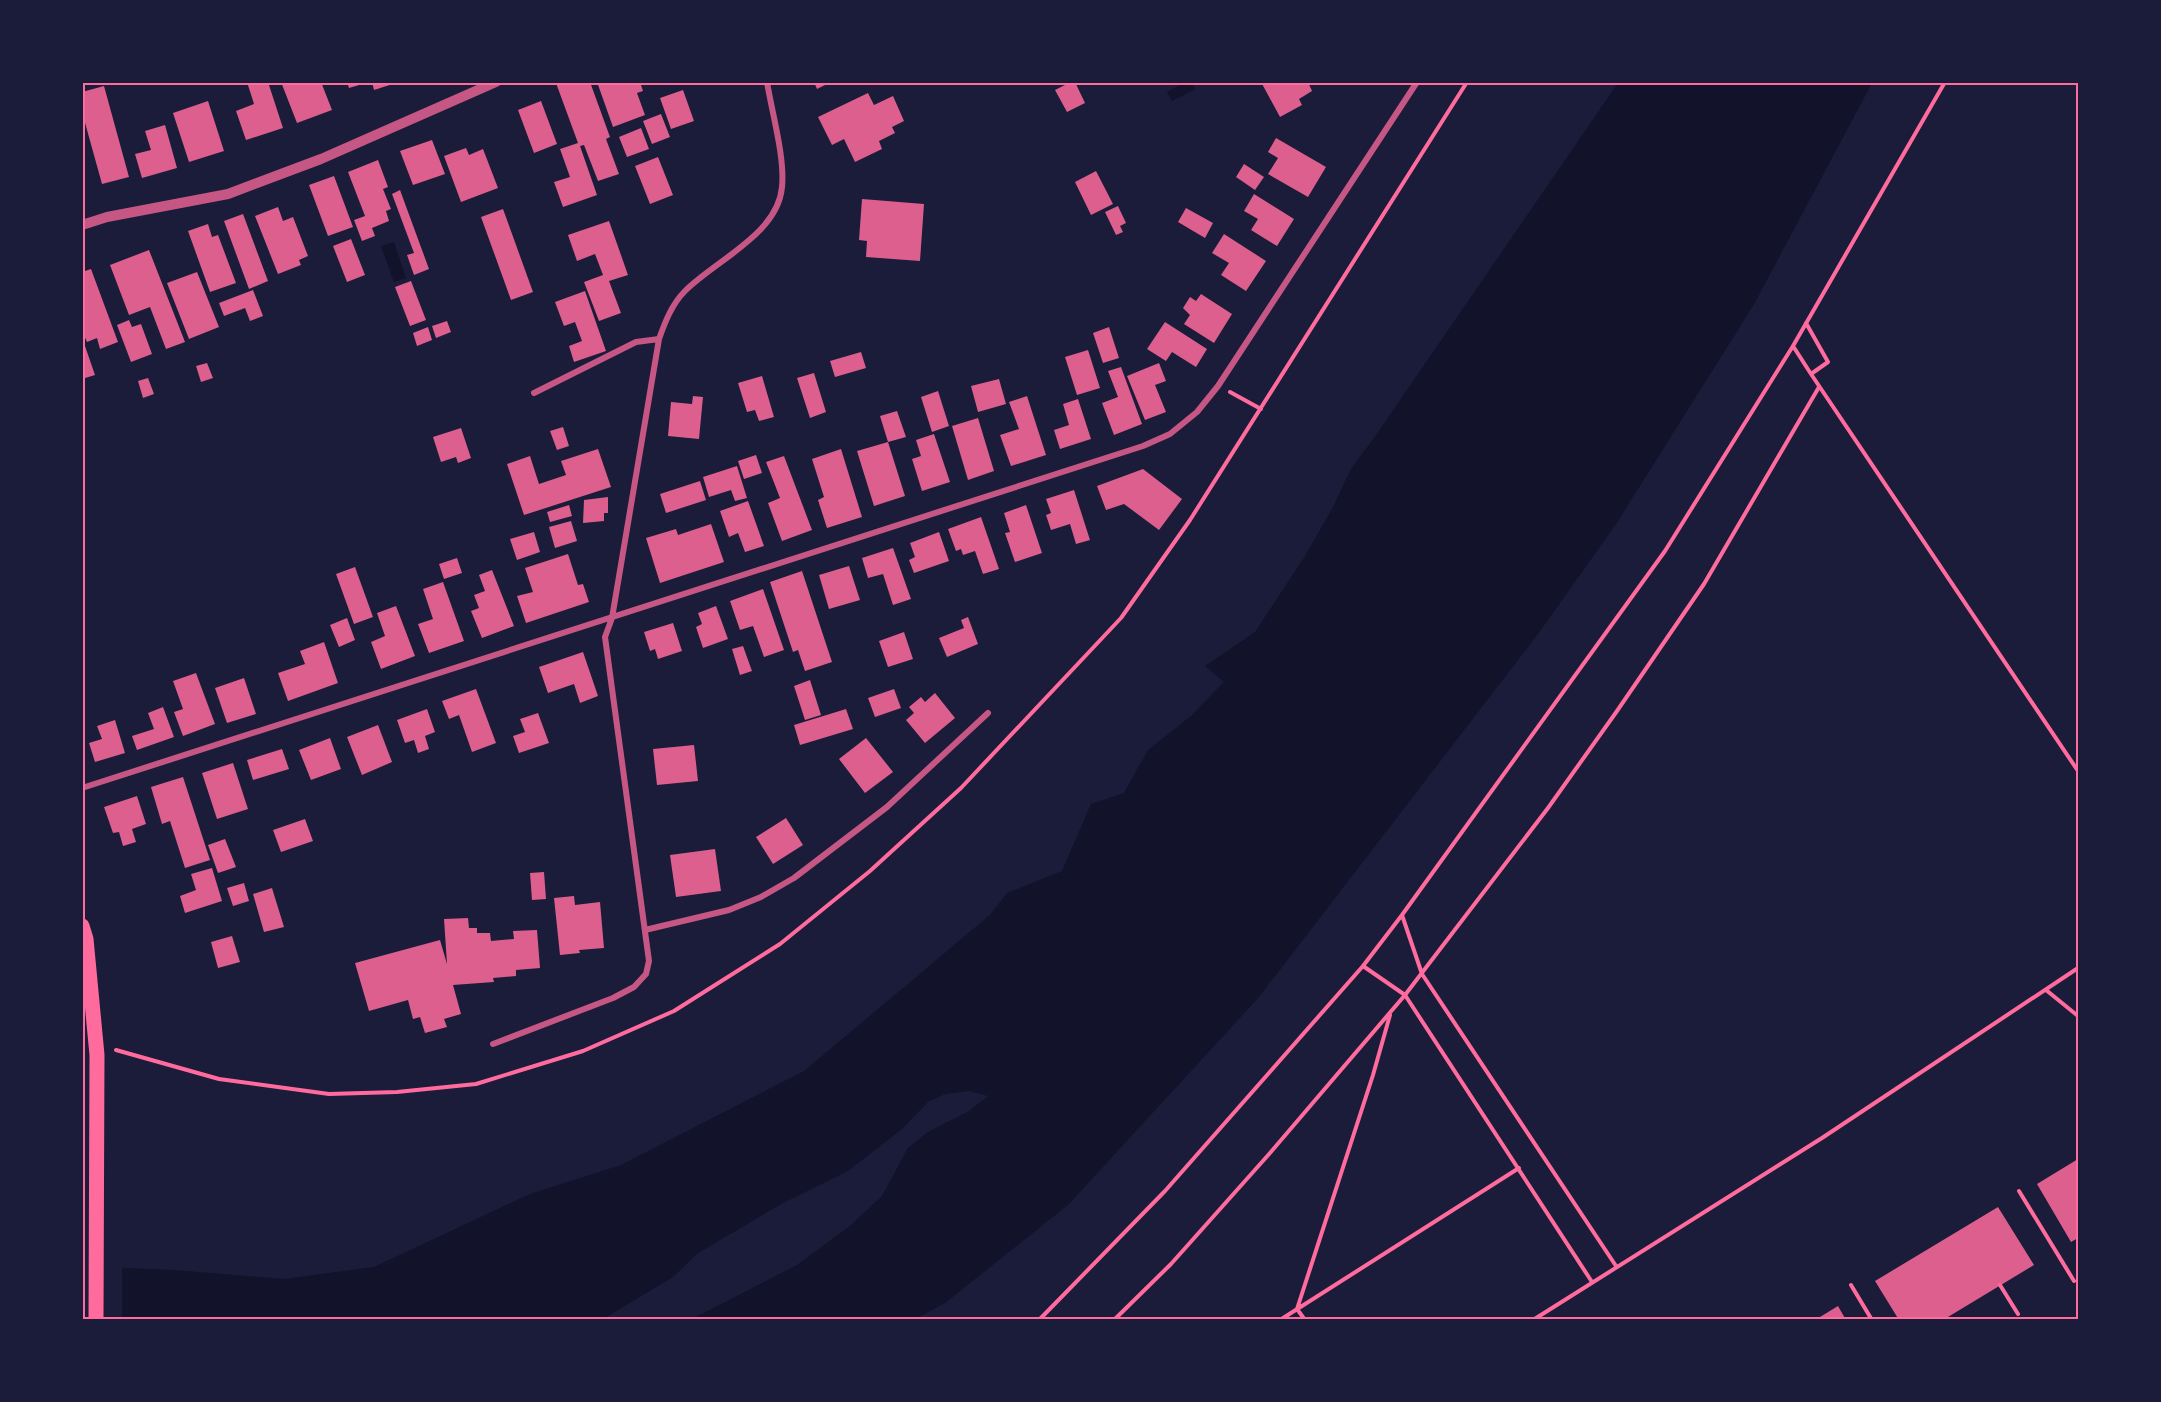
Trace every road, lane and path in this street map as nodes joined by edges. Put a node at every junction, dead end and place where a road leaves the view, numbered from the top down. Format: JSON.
{"nodes":[{"id":1,"x":496,"y":82,"type":"edge"},
{"id":2,"x":767,"y":82,"type":"edge"},
{"id":3,"x":1417,"y":82,"type":"edge"},
{"id":4,"x":1467,"y":82,"type":"edge"},
{"id":5,"x":1945,"y":82,"type":"edge"},
{"id":6,"x":82,"y":225,"type":"edge"},
{"id":7,"x":1806,"y":323,"type":"junction"},
{"id":8,"x":659,"y":339,"type":"junction"},
{"id":9,"x":1793,"y":346,"type":"junction"},
{"id":10,"x":1811,"y":374,"type":"junction"},
{"id":11,"x":1218,"y":386,"type":"junction"},
{"id":12,"x":1819,"y":387,"type":"junction"},
{"id":13,"x":534,"y":393,"type":"dead end"},
{"id":14,"x":1261,"y":409,"type":"junction"},
{"id":15,"x":612,"y":618,"type":"junction"},
{"id":16,"x":988,"y":713,"type":"dead end"},
{"id":17,"x":2079,"y":771,"type":"edge"},
{"id":18,"x":82,"y":788,"type":"edge"},
{"id":19,"x":1402,"y":915,"type":"junction"},
{"id":20,"x":82,"y":926,"type":"edge"},
{"id":21,"x":645,"y":930,"type":"junction"},
{"id":22,"x":1363,"y":966,"type":"junction"},
{"id":23,"x":2079,"y":968,"type":"edge"},
{"id":24,"x":1422,"y":974,"type":"junction"},
{"id":25,"x":2046,"y":990,"type":"junction"},
{"id":26,"x":1405,"y":994,"type":"junction"},
{"id":27,"x":1391,"y":1011,"type":"junction"},
{"id":28,"x":2079,"y":1016,"type":"edge"},
{"id":29,"x":493,"y":1044,"type":"dead end"},
{"id":30,"x":116,"y":1050,"type":"dead end"},
{"id":31,"x":1519,"y":1168,"type":"junction"},
{"id":32,"x":2019,"y":1191,"type":"dead end"},
{"id":33,"x":1616,"y":1266,"type":"junction"},
{"id":34,"x":2074,"y":1281,"type":"dead end"},
{"id":35,"x":1592,"y":1282,"type":"junction"},
{"id":36,"x":1851,"y":1285,"type":"dead end"},
{"id":37,"x":2000,"y":1285,"type":"dead end"},
{"id":38,"x":1297,"y":1309,"type":"junction"},
{"id":39,"x":2018,"y":1314,"type":"dead end"},
{"id":40,"x":96,"y":1320,"type":"edge"},
{"id":41,"x":1039,"y":1320,"type":"edge"},
{"id":42,"x":1114,"y":1320,"type":"edge"},
{"id":43,"x":1280,"y":1320,"type":"edge"},
{"id":44,"x":1305,"y":1320,"type":"edge"},
{"id":45,"x":1533,"y":1320,"type":"edge"},
{"id":46,"x":1872,"y":1320,"type":"edge"}],
"edges":[{"from":1,"to":6,"type":"street"},
{"from":2,"to":8,"type":"street"},
{"from":3,"to":11,"type":"street"},
{"from":4,"to":14,"type":"path"},
{"from":5,"to":7,"type":"path"},
{"from":7,"to":9,"type":"path"},
{"from":7,"to":10,"type":"path"},
{"from":8,"to":13,"type":"street"},
{"from":8,"to":15,"type":"street"},
{"from":9,"to":10,"type":"path"},
{"from":9,"to":19,"type":"path"},
{"from":10,"to":12,"type":"path"},
{"from":11,"to":14,"type":"path"},
{"from":11,"to":15,"type":"street"},
{"from":12,"to":17,"type":"path"},
{"from":12,"to":24,"type":"path"},
{"from":14,"to":30,"type":"path"},
{"from":15,"to":18,"type":"street"},
{"from":15,"to":21,"type":"street"},
{"from":16,"to":21,"type":"street"},
{"from":19,"to":22,"type":"path"},
{"from":19,"to":24,"type":"path"},
{"from":20,"to":40,"type":"main road"},
{"from":21,"to":29,"type":"street"},
{"from":22,"to":26,"type":"path"},
{"from":22,"to":41,"type":"path"},
{"from":23,"to":25,"type":"path"},
{"from":24,"to":26,"type":"path"},
{"from":24,"to":33,"type":"path"},
{"from":25,"to":28,"type":"path"},
{"from":25,"to":33,"type":"path"},
{"from":26,"to":27,"type":"path"},
{"from":26,"to":31,"type":"path"},
{"from":27,"to":38,"type":"path"},
{"from":27,"to":42,"type":"path"},
{"from":31,"to":35,"type":"path"},
{"from":31,"to":38,"type":"path"},
{"from":32,"to":34,"type":"path"},
{"from":33,"to":35,"type":"path"},
{"from":35,"to":45,"type":"path"},
{"from":36,"to":46,"type":"path"},
{"from":37,"to":39,"type":"path"},
{"from":38,"to":43,"type":"path"},
{"from":38,"to":44,"type":"path"}]}
